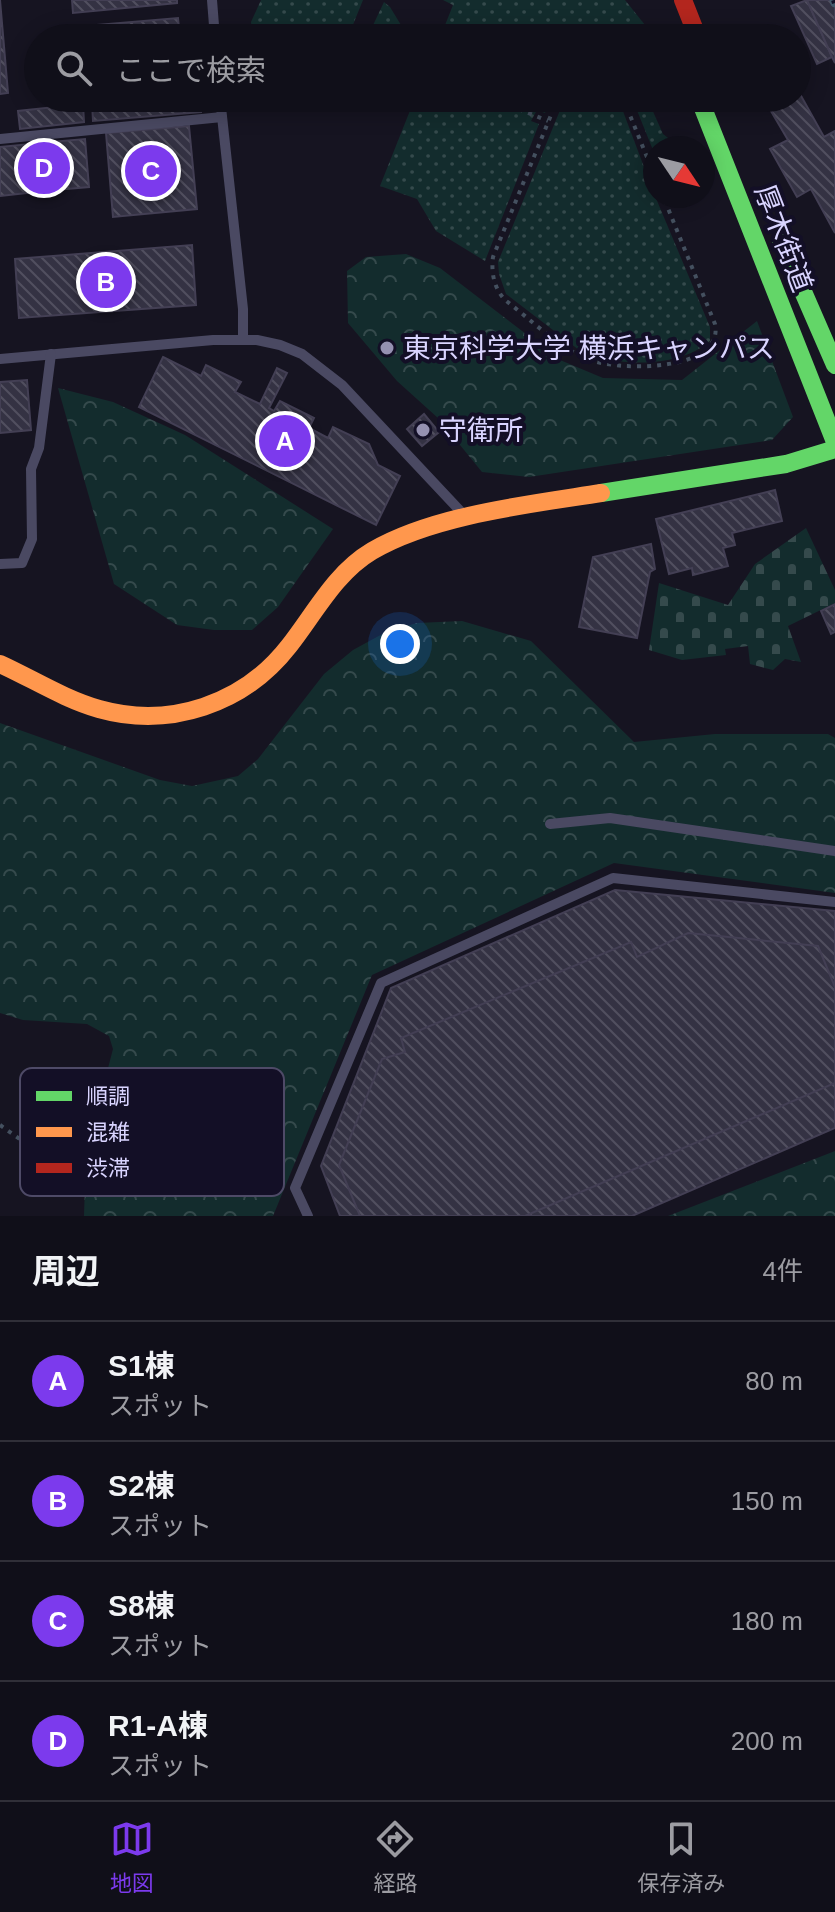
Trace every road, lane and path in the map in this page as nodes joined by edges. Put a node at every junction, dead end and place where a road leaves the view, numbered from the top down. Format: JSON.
{"nodes":[{"id":1,"x":212,"y":0,"type":"edge"},
{"id":2,"x":683,"y":0,"type":"edge"},
{"id":3,"x":214,"y":24,"type":"edge"},
{"id":4,"x":692,"y":24,"type":"edge"},
{"id":5,"x":221,"y":112,"type":"edge"},
{"id":6,"x":526,"y":112,"type":"edge"},
{"id":7,"x":553,"y":112,"type":"edge"},
{"id":8,"x":629,"y":112,"type":"edge"},
{"id":9,"x":705,"y":112,"type":"edge"},
{"id":10,"x":222,"y":117,"type":"junction"},
{"id":11,"x":549,"y":121,"type":"junction"},
{"id":12,"x":0,"y":139,"type":"edge"},
{"id":13,"x":643,"y":144,"type":"edge"},
{"id":14,"x":668,"y":208,"type":"edge"},
{"id":15,"x":775,"y":226,"type":"dead end"},
{"id":16,"x":243,"y":340,"type":"junction"},
{"id":17,"x":51,"y":354,"type":"junction"},
{"id":18,"x":0,"y":359,"type":"edge"},
{"id":19,"x":835,"y":365,"type":"edge"},
{"id":20,"x":835,"y":442,"type":"edge"},
{"id":21,"x":835,"y":449,"type":"edge"},
{"id":22,"x":465,"y":517,"type":"junction"},
{"id":23,"x":0,"y":564,"type":"edge"},
{"id":24,"x":0,"y":664,"type":"edge"},
{"id":25,"x":550,"y":824,"type":"dead end"},
{"id":26,"x":835,"y":851,"type":"edge"},
{"id":27,"x":835,"y":902,"type":"edge"},
{"id":28,"x":0,"y":1125,"type":"edge"},
{"id":29,"x":20,"y":1139,"type":"edge"},
{"id":30,"x":308,"y":1216,"type":"edge"}],
"edges":[{"from":1,"to":3,"type":"lane"},
{"from":2,"to":4,"type":"main road"},
{"from":5,"to":10,"type":"lane"},
{"from":6,"to":11,"type":"path"},
{"from":7,"to":11,"type":"path"},
{"from":8,"to":13,"type":"path"},
{"from":9,"to":20,"type":"main road","name":"厚木街道"},
{"from":10,"to":12,"type":"lane"},
{"from":10,"to":16,"type":"lane"},
{"from":11,"to":14,"type":"path"},
{"from":15,"to":19,"type":"main road","name":"厚木街道"},
{"from":16,"to":17,"type":"lane"},
{"from":16,"to":22,"type":"lane"},
{"from":17,"to":18,"type":"lane"},
{"from":17,"to":23,"type":"lane"},
{"from":21,"to":22,"type":"main road"},
{"from":22,"to":24,"type":"main road"},
{"from":25,"to":26,"type":"lane"},
{"from":27,"to":30,"type":"lane"},
{"from":28,"to":29,"type":"path"}]}
